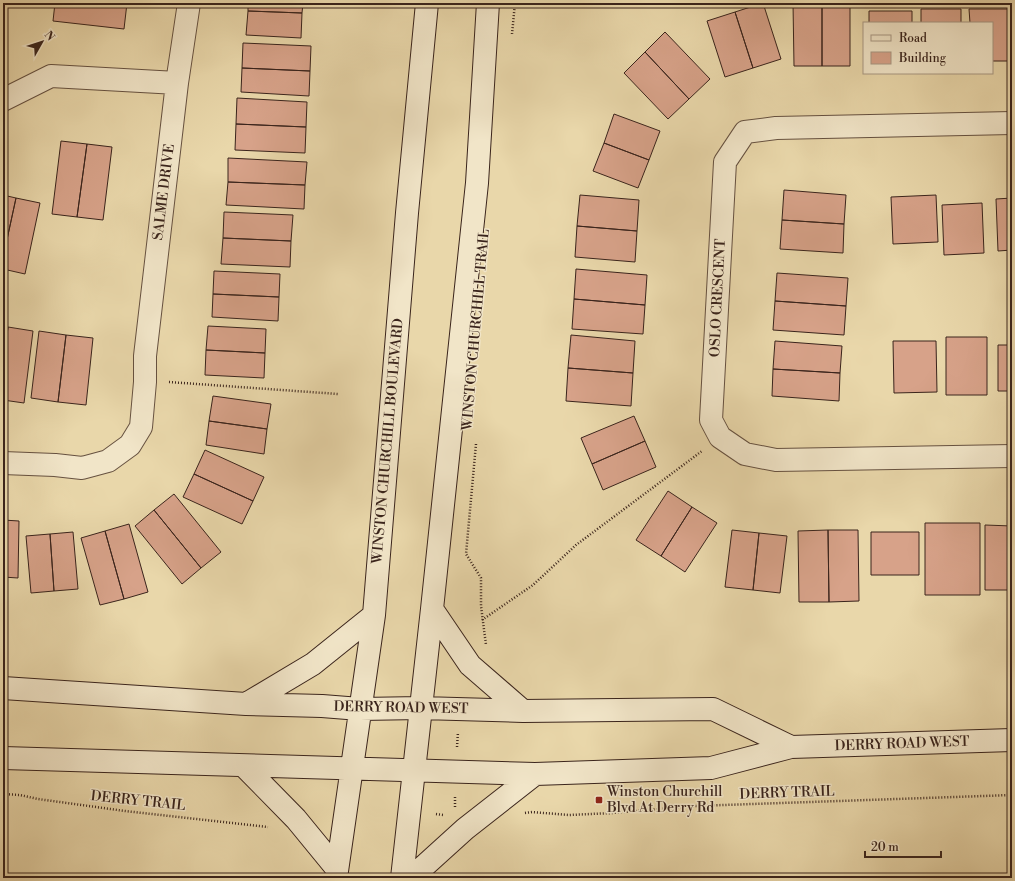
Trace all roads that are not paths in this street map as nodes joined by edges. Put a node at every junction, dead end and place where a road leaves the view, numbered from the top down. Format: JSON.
{"nodes":[{"id":1,"x":189,"y":3,"type":"edge"},
{"id":2,"x":427,"y":3,"type":"edge"},
{"id":3,"x":488,"y":3,"type":"edge"},
{"id":4,"x":178,"y":83,"type":"junction"},
{"id":5,"x":3,"y":100,"type":"edge"},
{"id":6,"x":1012,"y":123,"type":"edge"},
{"id":7,"x":1012,"y":456,"type":"edge"},
{"id":8,"x":3,"y":463,"type":"edge"},
{"id":9,"x":432,"y":609,"type":"junction"},
{"id":10,"x":374,"y":615,"type":"junction"},
{"id":11,"x":3,"y":688,"type":"edge"},
{"id":12,"x":246,"y":704,"type":"junction"},
{"id":13,"x":360,"y":708,"type":"junction"},
{"id":14,"x":421,"y":708,"type":"junction"},
{"id":15,"x":523,"y":711,"type":"junction"},
{"id":16,"x":1012,"y":740,"type":"edge"},
{"id":17,"x":791,"y":747,"type":"junction"},
{"id":18,"x":3,"y":758,"type":"edge"},
{"id":19,"x":244,"y":766,"type":"junction"},
{"id":20,"x":351,"y":769,"type":"junction"},
{"id":21,"x":414,"y":770,"type":"junction"},
{"id":22,"x":535,"y":774,"type":"junction"},
{"id":23,"x":336,"y":874,"type":"edge"},
{"id":24,"x":402,"y":878,"type":"edge"},
{"id":25,"x":411,"y":878,"type":"edge"}],
"edges":[{"from":1,"to":4,"type":"main road","name":"SALME DRIVE"},
{"from":2,"to":10,"type":"main road","name":"WINSTON CHURCHILL BOULEVARD"},
{"from":3,"to":9,"type":"main road"},
{"from":4,"to":5,"type":"main road"},
{"from":4,"to":8,"type":"main road","name":"SALME DRIVE"},
{"from":6,"to":7,"type":"main road","name":"OSLO CRESCENT"},
{"from":9,"to":14,"type":"main road"},
{"from":9,"to":15,"type":"main road"},
{"from":10,"to":12,"type":"main road"},
{"from":10,"to":13,"type":"main road","name":"WINSTON CHURCHILL BOULEVARD"},
{"from":11,"to":12,"type":"main road","name":"DERRY ROAD WEST"},
{"from":12,"to":13,"type":"main road","name":"DERRY ROAD WEST"},
{"from":13,"to":14,"type":"main road","name":"DERRY ROAD WEST"},
{"from":13,"to":20,"type":"main road","name":"WINSTON CHURCHILL BOULEVARD"},
{"from":14,"to":15,"type":"main road","name":"DERRY ROAD WEST"},
{"from":14,"to":21,"type":"main road"},
{"from":15,"to":17,"type":"main road","name":"DERRY ROAD WEST"},
{"from":16,"to":17,"type":"main road","name":"DERRY ROAD WEST"},
{"from":17,"to":22,"type":"main road","name":"DERRY ROAD WEST"},
{"from":18,"to":19,"type":"main road","name":"DERRY ROAD WEST"},
{"from":19,"to":20,"type":"main road","name":"DERRY ROAD WEST"},
{"from":19,"to":23,"type":"main road"},
{"from":20,"to":21,"type":"main road","name":"DERRY ROAD WEST"},
{"from":20,"to":23,"type":"main road","name":"WINSTON CHURCHILL BOULEVARD"},
{"from":21,"to":22,"type":"main road","name":"DERRY ROAD WEST"},
{"from":21,"to":24,"type":"main road"},
{"from":22,"to":25,"type":"main road"}]}
